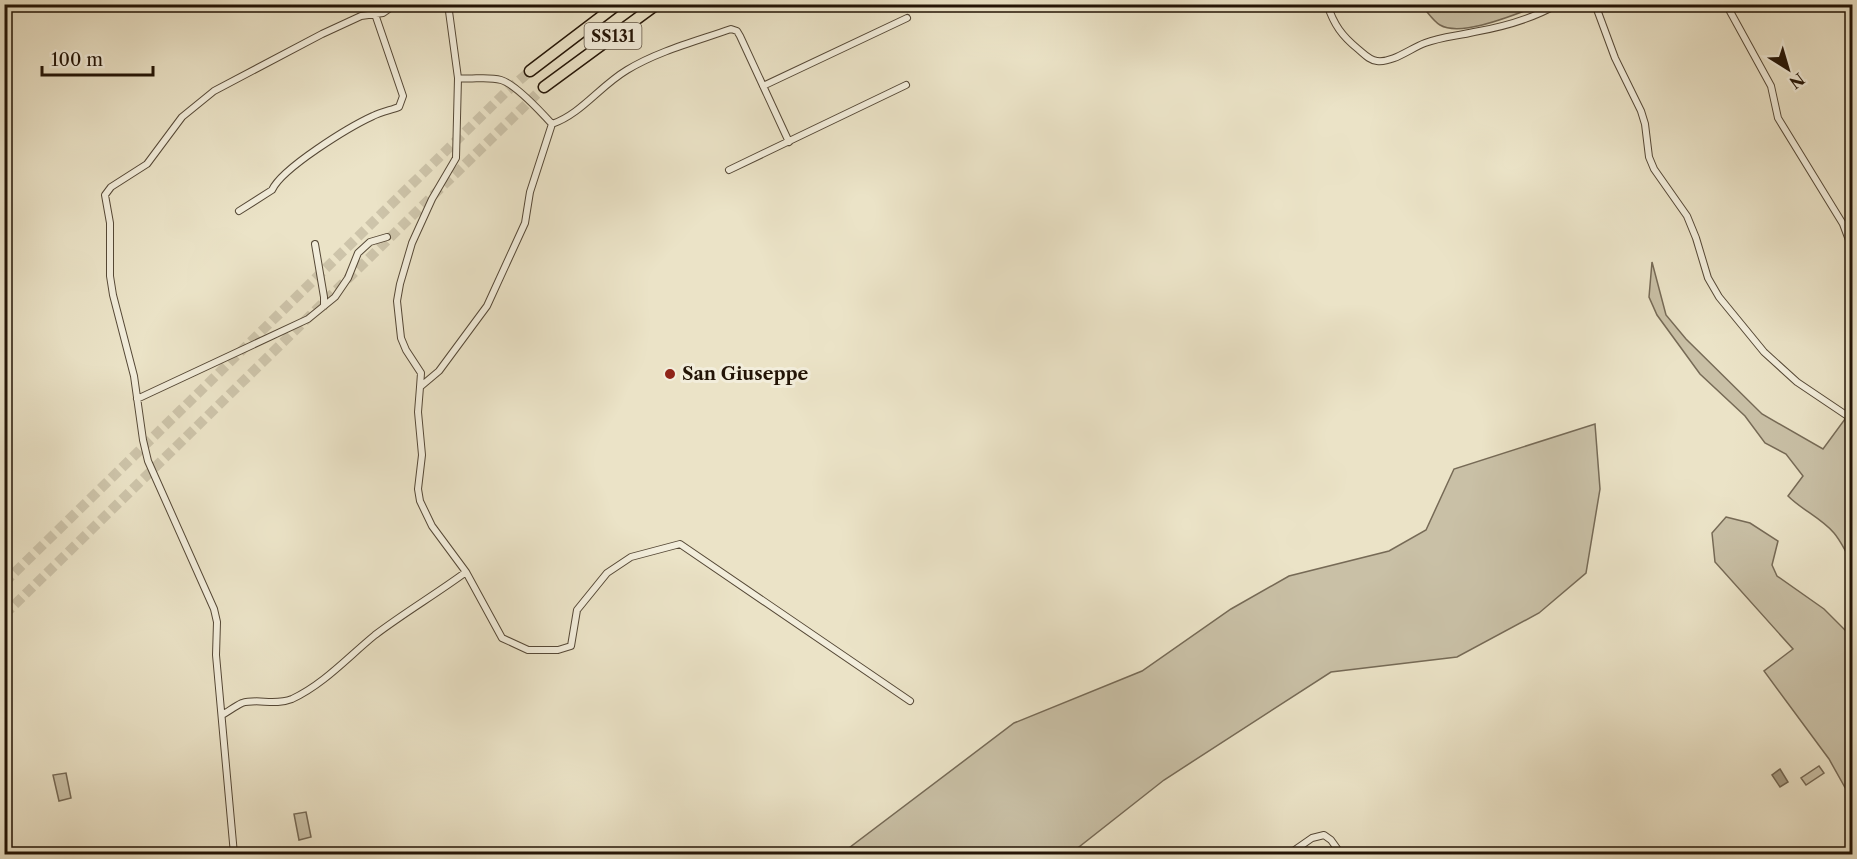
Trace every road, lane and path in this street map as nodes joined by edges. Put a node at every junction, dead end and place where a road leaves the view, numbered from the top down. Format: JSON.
{"nodes":[{"id":1,"x":396,"y":4,"type":"edge"},
{"id":2,"x":448,"y":4,"type":"edge"},
{"id":3,"x":618,"y":4,"type":"edge"},
{"id":4,"x":657,"y":4,"type":"edge"},
{"id":5,"x":1327,"y":4,"type":"edge"},
{"id":6,"x":1558,"y":4,"type":"edge"},
{"id":7,"x":1595,"y":4,"type":"edge"},
{"id":8,"x":1726,"y":4,"type":"edge"},
{"id":9,"x":375,"y":14,"type":"junction"},
{"id":10,"x":907,"y":18,"type":"dead end"},
{"id":11,"x":530,"y":71,"type":"tunnel mouth"},
{"id":12,"x":458,"y":78,"type":"junction"},
{"id":13,"x":906,"y":85,"type":"dead end"},
{"id":14,"x":763,"y":86,"type":"junction"},
{"id":15,"x":544,"y":87,"type":"tunnel mouth"},
{"id":16,"x":552,"y":124,"type":"junction"},
{"id":17,"x":789,"y":142,"type":"junction"},
{"id":18,"x":729,"y":170,"type":"dead end"},
{"id":19,"x":239,"y":211,"type":"dead end"},
{"id":20,"x":387,"y":237,"type":"dead end"},
{"id":21,"x":315,"y":244,"type":"dead end"},
{"id":22,"x":1852,"y":248,"type":"edge"},
{"id":23,"x":324,"y":306,"type":"junction"},
{"id":24,"x":420,"y":387,"type":"junction"},
{"id":25,"x":137,"y":399,"type":"junction"},
{"id":26,"x":1852,"y":419,"type":"edge"},
{"id":27,"x":466,"y":572,"type":"junction"},
{"id":28,"x":910,"y":701,"type":"dead end"},
{"id":29,"x":222,"y":715,"type":"junction"},
{"id":30,"x":234,"y":855,"type":"edge"},
{"id":31,"x":1289,"y":855,"type":"edge"},
{"id":32,"x":1341,"y":855,"type":"edge"}],
"edges":[{"from":1,"to":9,"type":"street"},
{"from":2,"to":12,"type":"street"},
{"from":3,"to":11,"type":"highway","number":"SS131"},
{"from":4,"to":15,"type":"highway","number":"SS131"},
{"from":5,"to":6,"type":"street"},
{"from":7,"to":26,"type":"street"},
{"from":8,"to":22,"type":"street"},
{"from":9,"to":19,"type":"street"},
{"from":9,"to":25,"type":"street"},
{"from":10,"to":14,"type":"street"},
{"from":12,"to":16,"type":"street"},
{"from":12,"to":24,"type":"street"},
{"from":13,"to":17,"type":"street"},
{"from":14,"to":16,"type":"street"},
{"from":14,"to":17,"type":"street"},
{"from":16,"to":24,"type":"street"},
{"from":17,"to":18,"type":"street"},
{"from":20,"to":23,"type":"street"},
{"from":21,"to":23,"type":"street"},
{"from":23,"to":25,"type":"street"},
{"from":24,"to":27,"type":"street"},
{"from":25,"to":29,"type":"street"},
{"from":27,"to":28,"type":"street"},
{"from":27,"to":29,"type":"street"},
{"from":29,"to":30,"type":"street"},
{"from":31,"to":32,"type":"street"}]}
